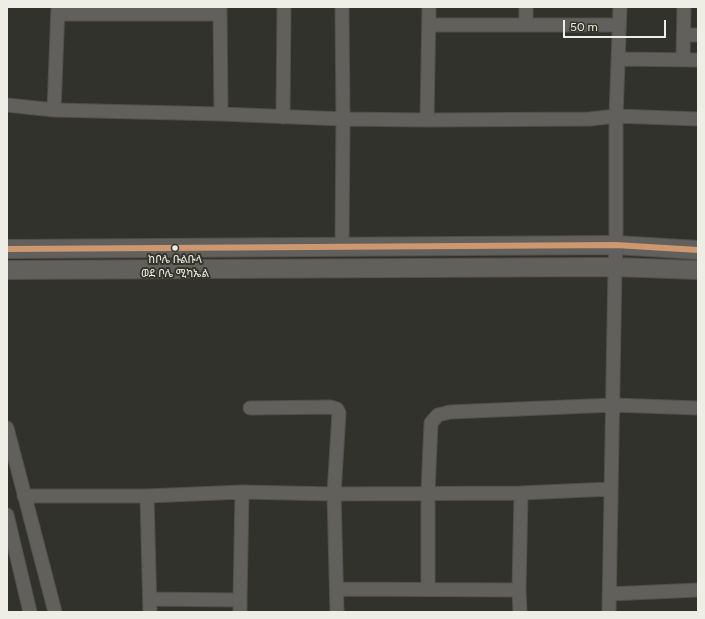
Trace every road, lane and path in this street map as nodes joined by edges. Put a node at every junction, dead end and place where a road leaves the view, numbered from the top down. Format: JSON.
{"nodes":[{"id":1,"x":284,"y":7,"type":"edge"},
{"id":2,"x":342,"y":7,"type":"edge"},
{"id":3,"x":429,"y":7,"type":"edge"},
{"id":4,"x":526,"y":7,"type":"edge"},
{"id":5,"x":620,"y":7,"type":"edge"},
{"id":6,"x":684,"y":7,"type":"edge"},
{"id":7,"x":58,"y":11,"type":"edge"},
{"id":8,"x":140,"y":11,"type":"edge"},
{"id":9,"x":220,"y":11,"type":"edge"},
{"id":10,"x":428,"y":25,"type":"junction"},
{"id":11,"x":526,"y":25,"type":"junction"},
{"id":12,"x":619,"y":25,"type":"junction"},
{"id":13,"x":684,"y":35,"type":"junction"},
{"id":14,"x":698,"y":35,"type":"edge"},
{"id":15,"x":618,"y":59,"type":"junction"},
{"id":16,"x":683,"y":59,"type":"junction"},
{"id":17,"x":698,"y":60,"type":"edge"},
{"id":18,"x":7,"y":105,"type":"edge"},
{"id":19,"x":54,"y":110,"type":"junction"},
{"id":20,"x":221,"y":114,"type":"junction"},
{"id":21,"x":616,"y":116,"type":"junction"},
{"id":22,"x":283,"y":117,"type":"junction"},
{"id":23,"x":343,"y":119,"type":"junction"},
{"id":24,"x":698,"y":119,"type":"edge"},
{"id":25,"x":426,"y":120,"type":"junction"},
{"id":26,"x":616,"y":246,"type":"junction"},
{"id":27,"x":342,"y":247,"type":"junction"},
{"id":28,"x":7,"y":249,"type":"edge"},
{"id":29,"x":698,"y":250,"type":"edge"},
{"id":30,"x":615,"y":267,"type":"junction"},
{"id":31,"x":7,"y":270,"type":"edge"},
{"id":32,"x":698,"y":270,"type":"edge"},
{"id":33,"x":613,"y":405,"type":"junction"},
{"id":34,"x":250,"y":408,"type":"dead end"},
{"id":35,"x":698,"y":408,"type":"edge"},
{"id":36,"x":7,"y":428,"type":"edge"},
{"id":37,"x":612,"y":489,"type":"junction"},
{"id":38,"x":242,"y":492,"type":"junction"},
{"id":39,"x":428,"y":492,"type":"junction"},
{"id":40,"x":522,"y":493,"type":"junction"},
{"id":41,"x":334,"y":494,"type":"junction"},
{"id":42,"x":24,"y":496,"type":"junction"},
{"id":43,"x":147,"y":496,"type":"junction"},
{"id":44,"x":7,"y":515,"type":"edge"},
{"id":45,"x":337,"y":589,"type":"junction"},
{"id":46,"x":428,"y":590,"type":"junction"},
{"id":47,"x":519,"y":590,"type":"junction"},
{"id":48,"x":698,"y":590,"type":"edge"},
{"id":49,"x":609,"y":594,"type":"junction"},
{"id":50,"x":150,"y":606,"type":"edge"},
{"id":51,"x":240,"y":606,"type":"edge"},
{"id":52,"x":30,"y":612,"type":"edge"},
{"id":53,"x":55,"y":612,"type":"edge"},
{"id":54,"x":337,"y":612,"type":"edge"},
{"id":55,"x":520,"y":612,"type":"edge"},
{"id":56,"x":609,"y":612,"type":"edge"}],
"edges":[{"from":1,"to":22,"type":"street"},
{"from":2,"to":23,"type":"street"},
{"from":3,"to":10,"type":"street"},
{"from":4,"to":11,"type":"street"},
{"from":5,"to":12,"type":"street"},
{"from":6,"to":13,"type":"street"},
{"from":7,"to":8,"type":"street"},
{"from":7,"to":19,"type":"street"},
{"from":8,"to":9,"type":"street"},
{"from":9,"to":20,"type":"street"},
{"from":10,"to":11,"type":"street"},
{"from":10,"to":25,"type":"street"},
{"from":11,"to":12,"type":"street"},
{"from":12,"to":15,"type":"street"},
{"from":13,"to":14,"type":"street"},
{"from":13,"to":16,"type":"street"},
{"from":15,"to":16,"type":"street"},
{"from":15,"to":21,"type":"street"},
{"from":16,"to":17,"type":"street"},
{"from":18,"to":19,"type":"street"},
{"from":19,"to":20,"type":"street"},
{"from":20,"to":22,"type":"street"},
{"from":21,"to":24,"type":"street"},
{"from":21,"to":25,"type":"street"},
{"from":21,"to":26,"type":"street"},
{"from":22,"to":23,"type":"street"},
{"from":23,"to":25,"type":"street"},
{"from":23,"to":27,"type":"street"},
{"from":26,"to":27,"type":"main road"},
{"from":26,"to":29,"type":"main road"},
{"from":26,"to":30,"type":"street"},
{"from":27,"to":28,"type":"main road"},
{"from":30,"to":31,"type":"main road"},
{"from":30,"to":32,"type":"main road"},
{"from":30,"to":33,"type":"street"},
{"from":33,"to":35,"type":"street"},
{"from":33,"to":37,"type":"street"},
{"from":33,"to":39,"type":"street"},
{"from":34,"to":41,"type":"street"},
{"from":36,"to":42,"type":"street"},
{"from":37,"to":40,"type":"street"},
{"from":37,"to":49,"type":"street"},
{"from":38,"to":41,"type":"street"},
{"from":38,"to":43,"type":"street"},
{"from":38,"to":51,"type":"street"},
{"from":39,"to":40,"type":"street"},
{"from":39,"to":41,"type":"street"},
{"from":39,"to":46,"type":"street"},
{"from":40,"to":47,"type":"street"},
{"from":41,"to":45,"type":"street"},
{"from":42,"to":43,"type":"street"},
{"from":42,"to":53,"type":"street"},
{"from":43,"to":50,"type":"street"},
{"from":44,"to":52,"type":"street"},
{"from":45,"to":46,"type":"street"},
{"from":45,"to":54,"type":"street"},
{"from":46,"to":47,"type":"street"},
{"from":47,"to":55,"type":"street"},
{"from":48,"to":49,"type":"street"},
{"from":49,"to":56,"type":"street"},
{"from":50,"to":51,"type":"street"}]}
